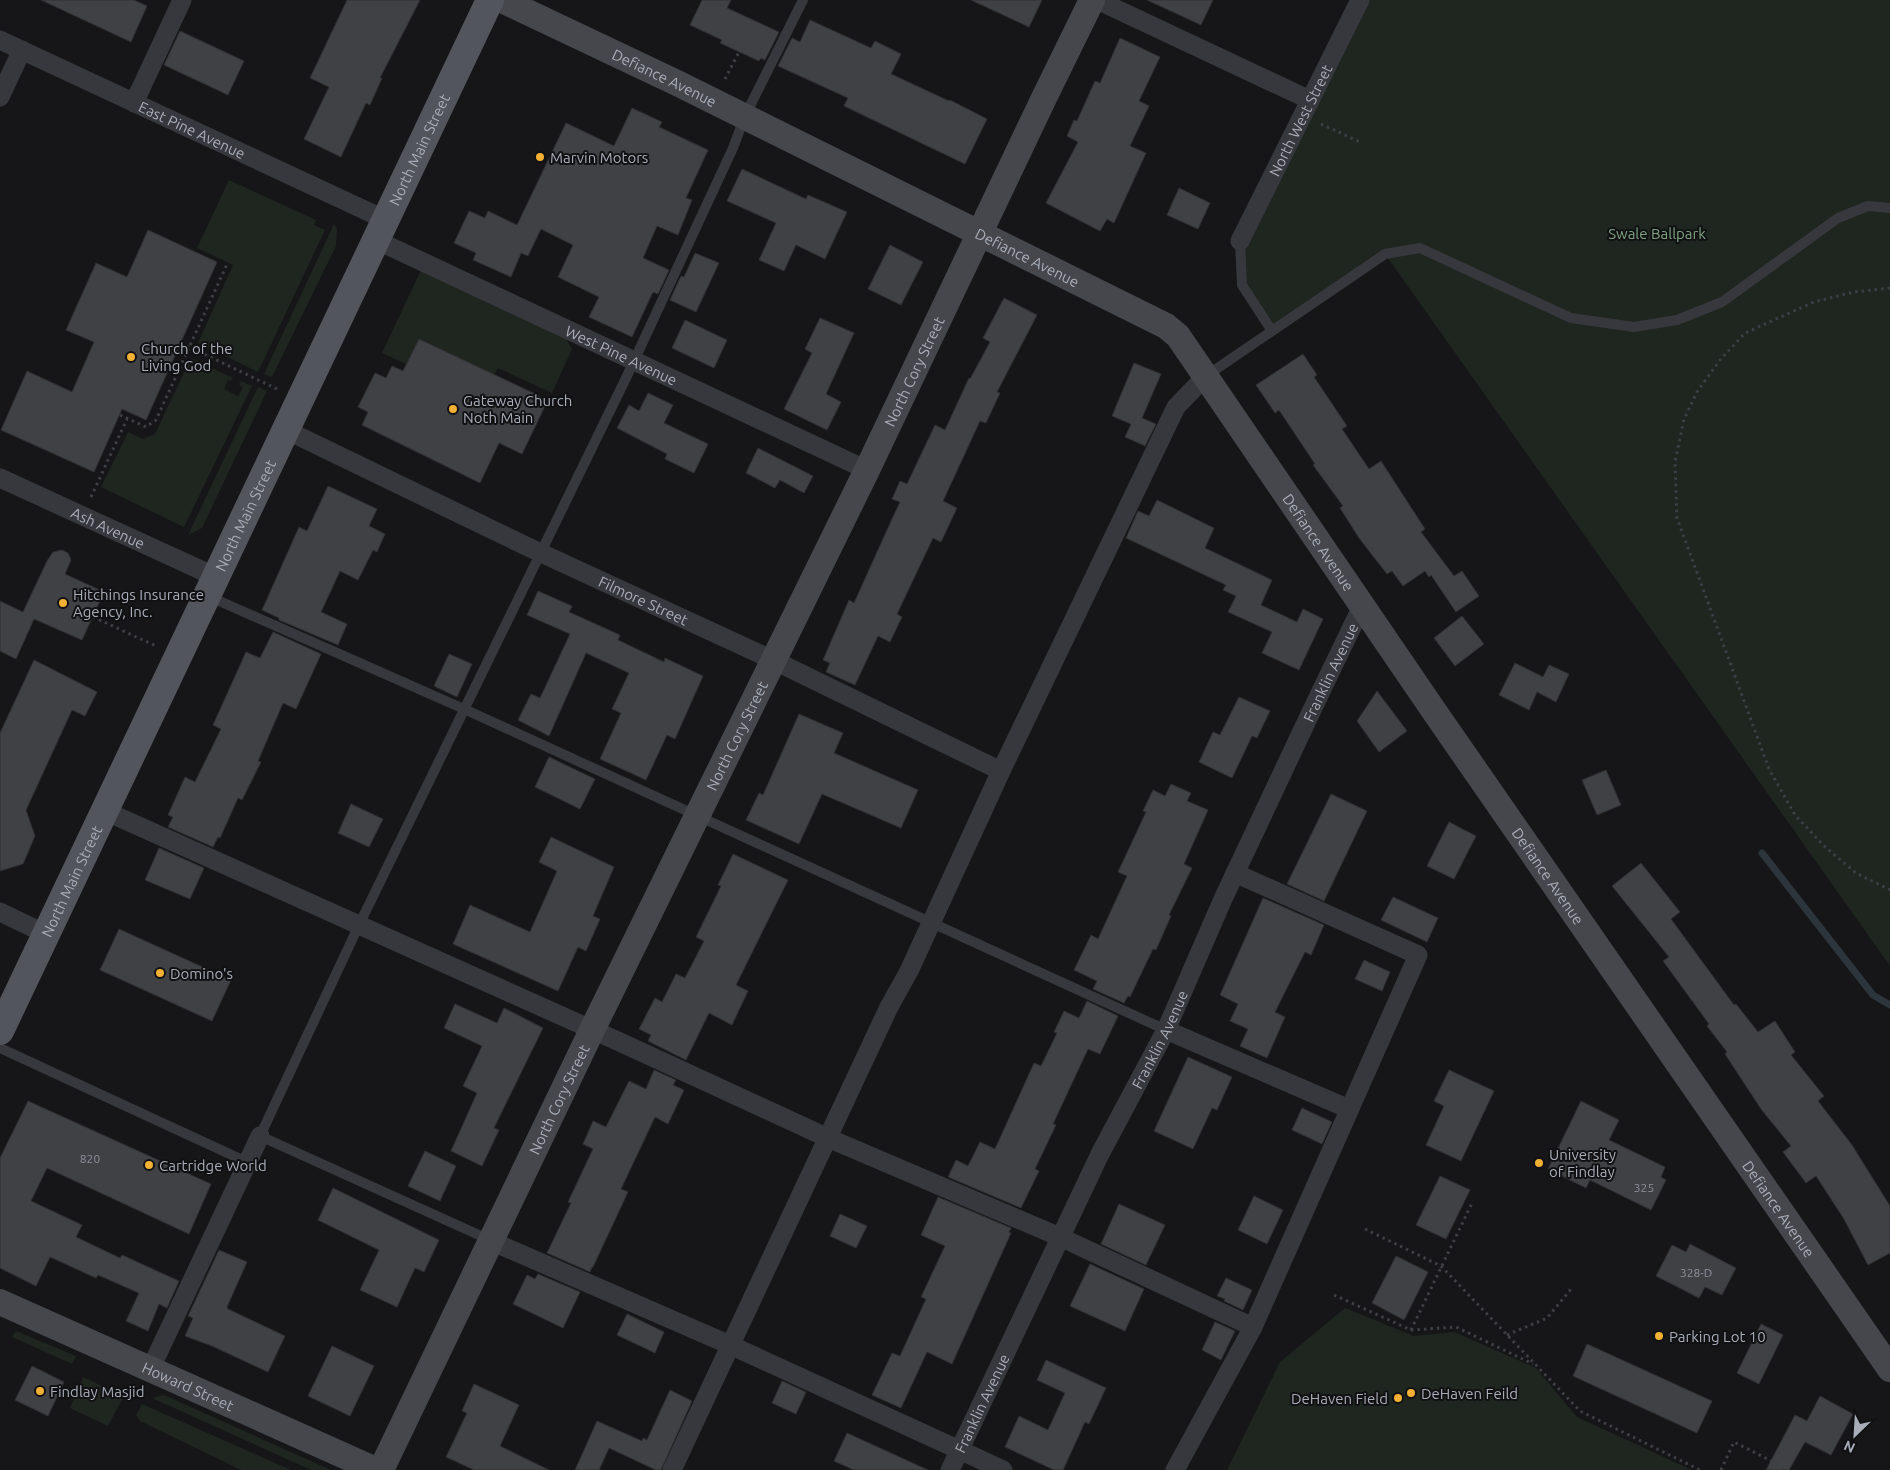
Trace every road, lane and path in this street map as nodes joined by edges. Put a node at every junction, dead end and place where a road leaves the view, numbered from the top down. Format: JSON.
{"nodes":[{"id":1,"x":182,"y":0,"type":"edge"},
{"id":2,"x":490,"y":0,"type":"edge"},
{"id":3,"x":502,"y":0,"type":"edge"},
{"id":4,"x":803,"y":0,"type":"edge"},
{"id":5,"x":1092,"y":0,"type":"edge"},
{"id":6,"x":1097,"y":0,"type":"edge"},
{"id":7,"x":1360,"y":0,"type":"edge"},
{"id":8,"x":0,"y":40,"type":"edge"},
{"id":9,"x":22,"y":50,"type":"junction"},
{"id":10,"x":739,"y":52,"type":"dead end"},
{"id":11,"x":722,"y":86,"type":"dead end"},
{"id":12,"x":0,"y":97,"type":"edge"},
{"id":13,"x":134,"y":103,"type":"junction"},
{"id":14,"x":1306,"y":107,"type":"junction"},
{"id":15,"x":745,"y":116,"type":"junction"},
{"id":16,"x":1360,"y":142,"type":"dead end"},
{"id":17,"x":1890,"y":208,"type":"edge"},
{"id":18,"x":381,"y":230,"type":"junction"},
{"id":19,"x":979,"y":234,"type":"junction"},
{"id":20,"x":1240,"y":241,"type":"joint"},
{"id":21,"x":228,"y":262,"type":"dead end"},
{"id":22,"x":1890,"y":288,"type":"edge"},
{"id":23,"x":1272,"y":331,"type":"junction"},
{"id":24,"x":181,"y":342,"type":"dead end"},
{"id":25,"x":190,"y":347,"type":"junction"},
{"id":26,"x":633,"y":362,"type":"junction"},
{"id":27,"x":1205,"y":377,"type":"junction"},
{"id":28,"x":300,"y":400,"type":"junction"},
{"id":29,"x":120,"y":415,"type":"dead end"},
{"id":30,"x":127,"y":419,"type":"junction"},
{"id":31,"x":286,"y":430,"type":"junction"},
{"id":32,"x":867,"y":470,"type":"junction"},
{"id":33,"x":0,"y":478,"type":"edge"},
{"id":34,"x":82,"y":516,"type":"junction"},
{"id":35,"x":540,"y":552,"type":"junction"},
{"id":36,"x":211,"y":586,"type":"junction"},
{"id":37,"x":1362,"y":606,"type":"junction"},
{"id":38,"x":93,"y":617,"type":"dead end"},
{"id":39,"x":178,"y":656,"type":"junction"},
{"id":40,"x":773,"y":660,"type":"junction"},
{"id":41,"x":464,"y":709,"type":"junction"},
{"id":42,"x":1001,"y":771,"type":"junction"},
{"id":43,"x":105,"y":811,"type":"junction"},
{"id":44,"x":697,"y":816,"type":"junction"},
{"id":45,"x":1235,"y":874,"type":"junction"},
{"id":46,"x":1890,"y":890,"type":"edge"},
{"id":47,"x":0,"y":912,"type":"edge"},
{"id":48,"x":932,"y":922,"type":"junction"},
{"id":49,"x":360,"y":925,"type":"junction"},
{"id":50,"x":46,"y":934,"type":"junction"},
{"id":51,"x":592,"y":1030,"type":"junction"},
{"id":52,"x":1166,"y":1030,"type":"junction"},
{"id":53,"x":0,"y":1031,"type":"edge"},
{"id":54,"x":0,"y":1048,"type":"edge"},
{"id":55,"x":1349,"y":1109,"type":"junction"},
{"id":56,"x":260,"y":1136,"type":"junction"},
{"id":57,"x":828,"y":1138,"type":"junction"},
{"id":58,"x":247,"y":1162,"type":"junction"},
{"id":59,"x":1473,"y":1201,"type":"dead end"},
{"id":60,"x":1365,"y":1229,"type":"dead end"},
{"id":61,"x":1060,"y":1237,"type":"junction"},
{"id":62,"x":491,"y":1241,"type":"junction"},
{"id":63,"x":1441,"y":1266,"type":"junction"},
{"id":64,"x":1572,"y":1288,"type":"dead end"},
{"id":65,"x":1334,"y":1295,"type":"dead end"},
{"id":66,"x":0,"y":1302,"type":"edge"},
{"id":67,"x":1253,"y":1327,"type":"junction"},
{"id":68,"x":1411,"y":1330,"type":"junction"},
{"id":69,"x":1507,"y":1335,"type":"junction"},
{"id":70,"x":730,"y":1345,"type":"junction"},
{"id":71,"x":1536,"y":1366,"type":"junction"},
{"id":72,"x":1890,"y":1368,"type":"edge"},
{"id":73,"x":150,"y":1370,"type":"junction"},
{"id":74,"x":960,"y":1450,"type":"junction"},
{"id":75,"x":376,"y":1470,"type":"edge"},
{"id":76,"x":381,"y":1470,"type":"edge"},
{"id":77,"x":672,"y":1470,"type":"edge"},
{"id":78,"x":950,"y":1470,"type":"edge"},
{"id":79,"x":1003,"y":1470,"type":"edge"},
{"id":80,"x":1175,"y":1470,"type":"edge"},
{"id":81,"x":1700,"y":1470,"type":"edge"},
{"id":82,"x":1721,"y":1470,"type":"edge"},
{"id":83,"x":1789,"y":1470,"type":"edge"}],
"edges":[{"from":1,"to":13,"type":"street"},
{"from":2,"to":18,"type":"main road","name":"North Main Street"},
{"from":3,"to":15,"type":"street","name":"Defiance Avenue"},
{"from":4,"to":15,"type":"lane"},
{"from":5,"to":19,"type":"street","name":"North Cory Street"},
{"from":6,"to":14,"type":"street"},
{"from":7,"to":14,"type":"street","name":"North West Street"},
{"from":8,"to":9,"type":"street","name":"East Pine Avenue"},
{"from":9,"to":12,"type":"street"},
{"from":9,"to":13,"type":"street","name":"East Pine Avenue"},
{"from":10,"to":11,"type":"path"},
{"from":13,"to":18,"type":"street","name":"East Pine Avenue"},
{"from":14,"to":16,"type":"path"},
{"from":14,"to":20,"type":"street","name":"North West Street"},
{"from":15,"to":19,"type":"street","name":"Defiance Avenue"},
{"from":15,"to":26,"type":"lane"},
{"from":17,"to":23,"type":"lane"},
{"from":18,"to":26,"type":"street","name":"West Pine Avenue"},
{"from":18,"to":28,"type":"main road","name":"North Main Street"},
{"from":19,"to":27,"type":"street","name":"Defiance Avenue"},
{"from":19,"to":32,"type":"street","name":"North Cory Street"},
{"from":20,"to":23,"type":"lane"},
{"from":21,"to":25,"type":"path"},
{"from":22,"to":46,"type":"path"},
{"from":23,"to":27,"type":"lane"},
{"from":24,"to":25,"type":"path"},
{"from":25,"to":28,"type":"path"},
{"from":25,"to":30,"type":"path"},
{"from":26,"to":32,"type":"street","name":"West Pine Avenue"},
{"from":26,"to":35,"type":"lane"},
{"from":27,"to":37,"type":"street","name":"Defiance Avenue"},
{"from":27,"to":42,"type":"street"},
{"from":28,"to":31,"type":"main road","name":"North Main Street"},
{"from":29,"to":30,"type":"path"},
{"from":30,"to":34,"type":"path"},
{"from":31,"to":35,"type":"street","name":"Filmore Street"},
{"from":31,"to":36,"type":"main road","name":"North Main Street"},
{"from":32,"to":40,"type":"street","name":"North Cory Street"},
{"from":33,"to":34,"type":"street","name":"Ash Avenue"},
{"from":34,"to":36,"type":"street","name":"Ash Avenue"},
{"from":35,"to":40,"type":"street","name":"Filmore Street"},
{"from":35,"to":41,"type":"lane"},
{"from":36,"to":39,"type":"main road","name":"North Main Street"},
{"from":36,"to":41,"type":"lane"},
{"from":37,"to":45,"type":"street","name":"Franklin Avenue"},
{"from":37,"to":72,"type":"street","name":"Defiance Avenue"},
{"from":38,"to":39,"type":"path"},
{"from":39,"to":43,"type":"main road","name":"North Main Street"},
{"from":40,"to":42,"type":"street","name":"Filmore Street"},
{"from":40,"to":44,"type":"street","name":"North Cory Street"},
{"from":41,"to":44,"type":"lane"},
{"from":41,"to":49,"type":"lane"},
{"from":42,"to":48,"type":"street"},
{"from":43,"to":49,"type":"street"},
{"from":43,"to":50,"type":"main road","name":"North Main Street"},
{"from":44,"to":48,"type":"lane"},
{"from":44,"to":51,"type":"street","name":"North Cory Street"},
{"from":45,"to":52,"type":"street","name":"Franklin Avenue"},
{"from":45,"to":55,"type":"street"},
{"from":47,"to":50,"type":"street"},
{"from":48,"to":52,"type":"lane"},
{"from":48,"to":57,"type":"street"},
{"from":49,"to":51,"type":"street"},
{"from":49,"to":56,"type":"lane"},
{"from":50,"to":53,"type":"main road","name":"North Main Street"},
{"from":51,"to":57,"type":"street"},
{"from":51,"to":62,"type":"street","name":"North Cory Street"},
{"from":52,"to":55,"type":"street"},
{"from":52,"to":61,"type":"street","name":"Franklin Avenue"},
{"from":54,"to":58,"type":"lane"},
{"from":55,"to":67,"type":"street"},
{"from":56,"to":58,"type":"street"},
{"from":56,"to":62,"type":"lane"},
{"from":57,"to":61,"type":"street"},
{"from":57,"to":70,"type":"street"},
{"from":58,"to":73,"type":"street"},
{"from":59,"to":63,"type":"path"},
{"from":60,"to":63,"type":"path"},
{"from":61,"to":67,"type":"street"},
{"from":61,"to":74,"type":"street","name":"Franklin Avenue"},
{"from":62,"to":70,"type":"street"},
{"from":62,"to":76,"type":"street","name":"North Cory Street"},
{"from":63,"to":68,"type":"path"},
{"from":63,"to":69,"type":"path"},
{"from":64,"to":69,"type":"path"},
{"from":65,"to":68,"type":"path"},
{"from":66,"to":73,"type":"street","name":"Howard Street"},
{"from":67,"to":80,"type":"street"},
{"from":68,"to":71,"type":"path"},
{"from":69,"to":71,"type":"path"},
{"from":70,"to":74,"type":"street"},
{"from":70,"to":77,"type":"street"},
{"from":71,"to":81,"type":"path"},
{"from":73,"to":75,"type":"street","name":"Howard Street"},
{"from":74,"to":78,"type":"street","name":"Franklin Avenue"},
{"from":74,"to":79,"type":"street"},
{"from":82,"to":83,"type":"path"}]}
